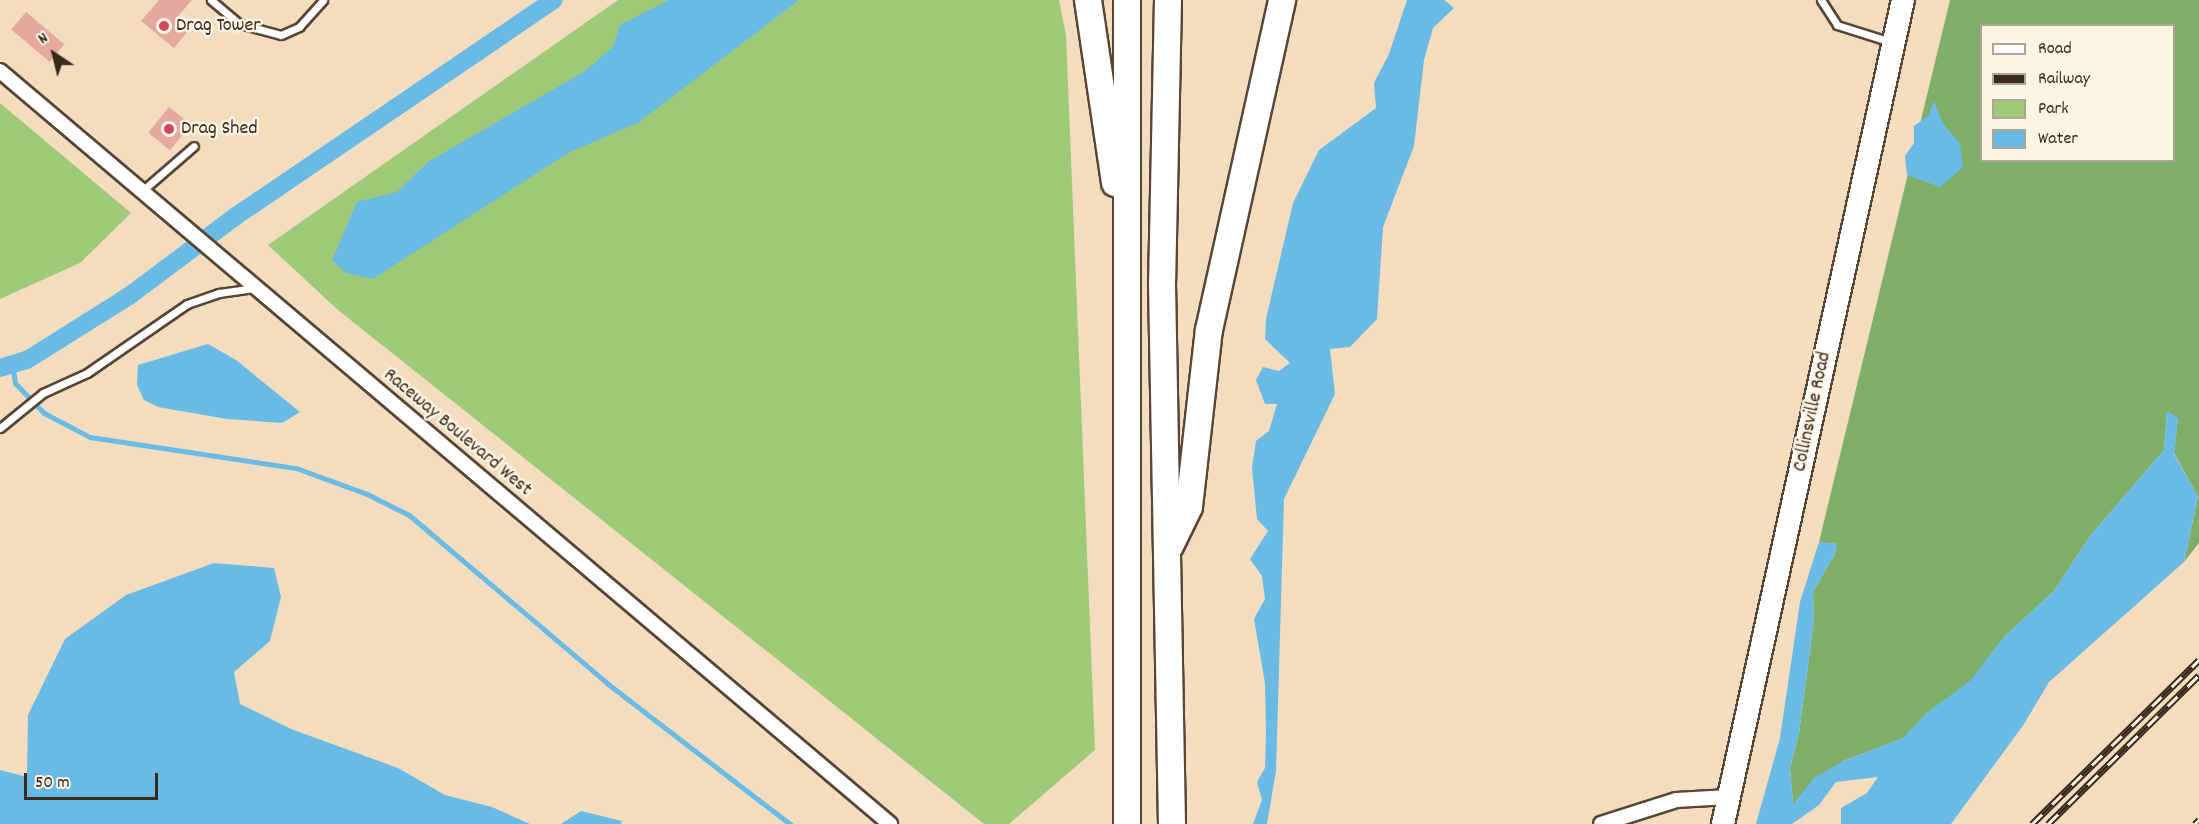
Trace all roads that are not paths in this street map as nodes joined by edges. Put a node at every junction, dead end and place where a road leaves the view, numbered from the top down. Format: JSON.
{"nodes":[{"id":1,"x":211,"y":0,"type":"edge"},
{"id":2,"x":323,"y":0,"type":"edge"},
{"id":3,"x":1088,"y":0,"type":"edge"},
{"id":4,"x":1127,"y":0,"type":"edge"},
{"id":5,"x":1168,"y":0,"type":"edge"},
{"id":6,"x":1287,"y":0,"type":"edge"},
{"id":7,"x":1821,"y":0,"type":"edge"},
{"id":8,"x":1903,"y":0,"type":"edge"},
{"id":9,"x":1279,"y":12,"type":"edge"},
{"id":10,"x":1893,"y":43,"type":"junction"},
{"id":11,"x":0,"y":71,"type":"edge"},
{"id":12,"x":194,"y":146,"type":"dead end"},
{"id":13,"x":142,"y":190,"type":"junction"},
{"id":14,"x":1126,"y":216,"type":"junction"},
{"id":15,"x":254,"y":288,"type":"junction"},
{"id":16,"x":0,"y":428,"type":"edge"},
{"id":17,"x":1169,"y":549,"type":"junction"},
{"id":18,"x":1729,"y":797,"type":"junction"},
{"id":19,"x":890,"y":824,"type":"edge"},
{"id":20,"x":1127,"y":824,"type":"edge"},
{"id":21,"x":1172,"y":824,"type":"edge"},
{"id":22,"x":1601,"y":824,"type":"edge"},
{"id":23,"x":1723,"y":824,"type":"edge"}],
"edges":[{"from":1,"to":2,"type":"lane"},
{"from":3,"to":14,"type":"highway"},
{"from":4,"to":14,"type":"highway"},
{"from":5,"to":17,"type":"highway"},
{"from":6,"to":9,"type":"highway"},
{"from":7,"to":10,"type":"lane"},
{"from":8,"to":10,"type":"main road","name":"Collinsville Road"},
{"from":9,"to":17,"type":"highway"},
{"from":10,"to":18,"type":"main road","name":"Collinsville Road"},
{"from":11,"to":13,"type":"street","name":"Raceway Boulevard West"},
{"from":12,"to":13,"type":"lane"},
{"from":13,"to":15,"type":"street","name":"Raceway Boulevard West"},
{"from":14,"to":20,"type":"highway"},
{"from":15,"to":16,"type":"lane"},
{"from":15,"to":19,"type":"street","name":"Raceway Boulevard West"},
{"from":17,"to":21,"type":"highway"},
{"from":18,"to":22,"type":"street"},
{"from":18,"to":23,"type":"main road","name":"Collinsville Road"}]}
